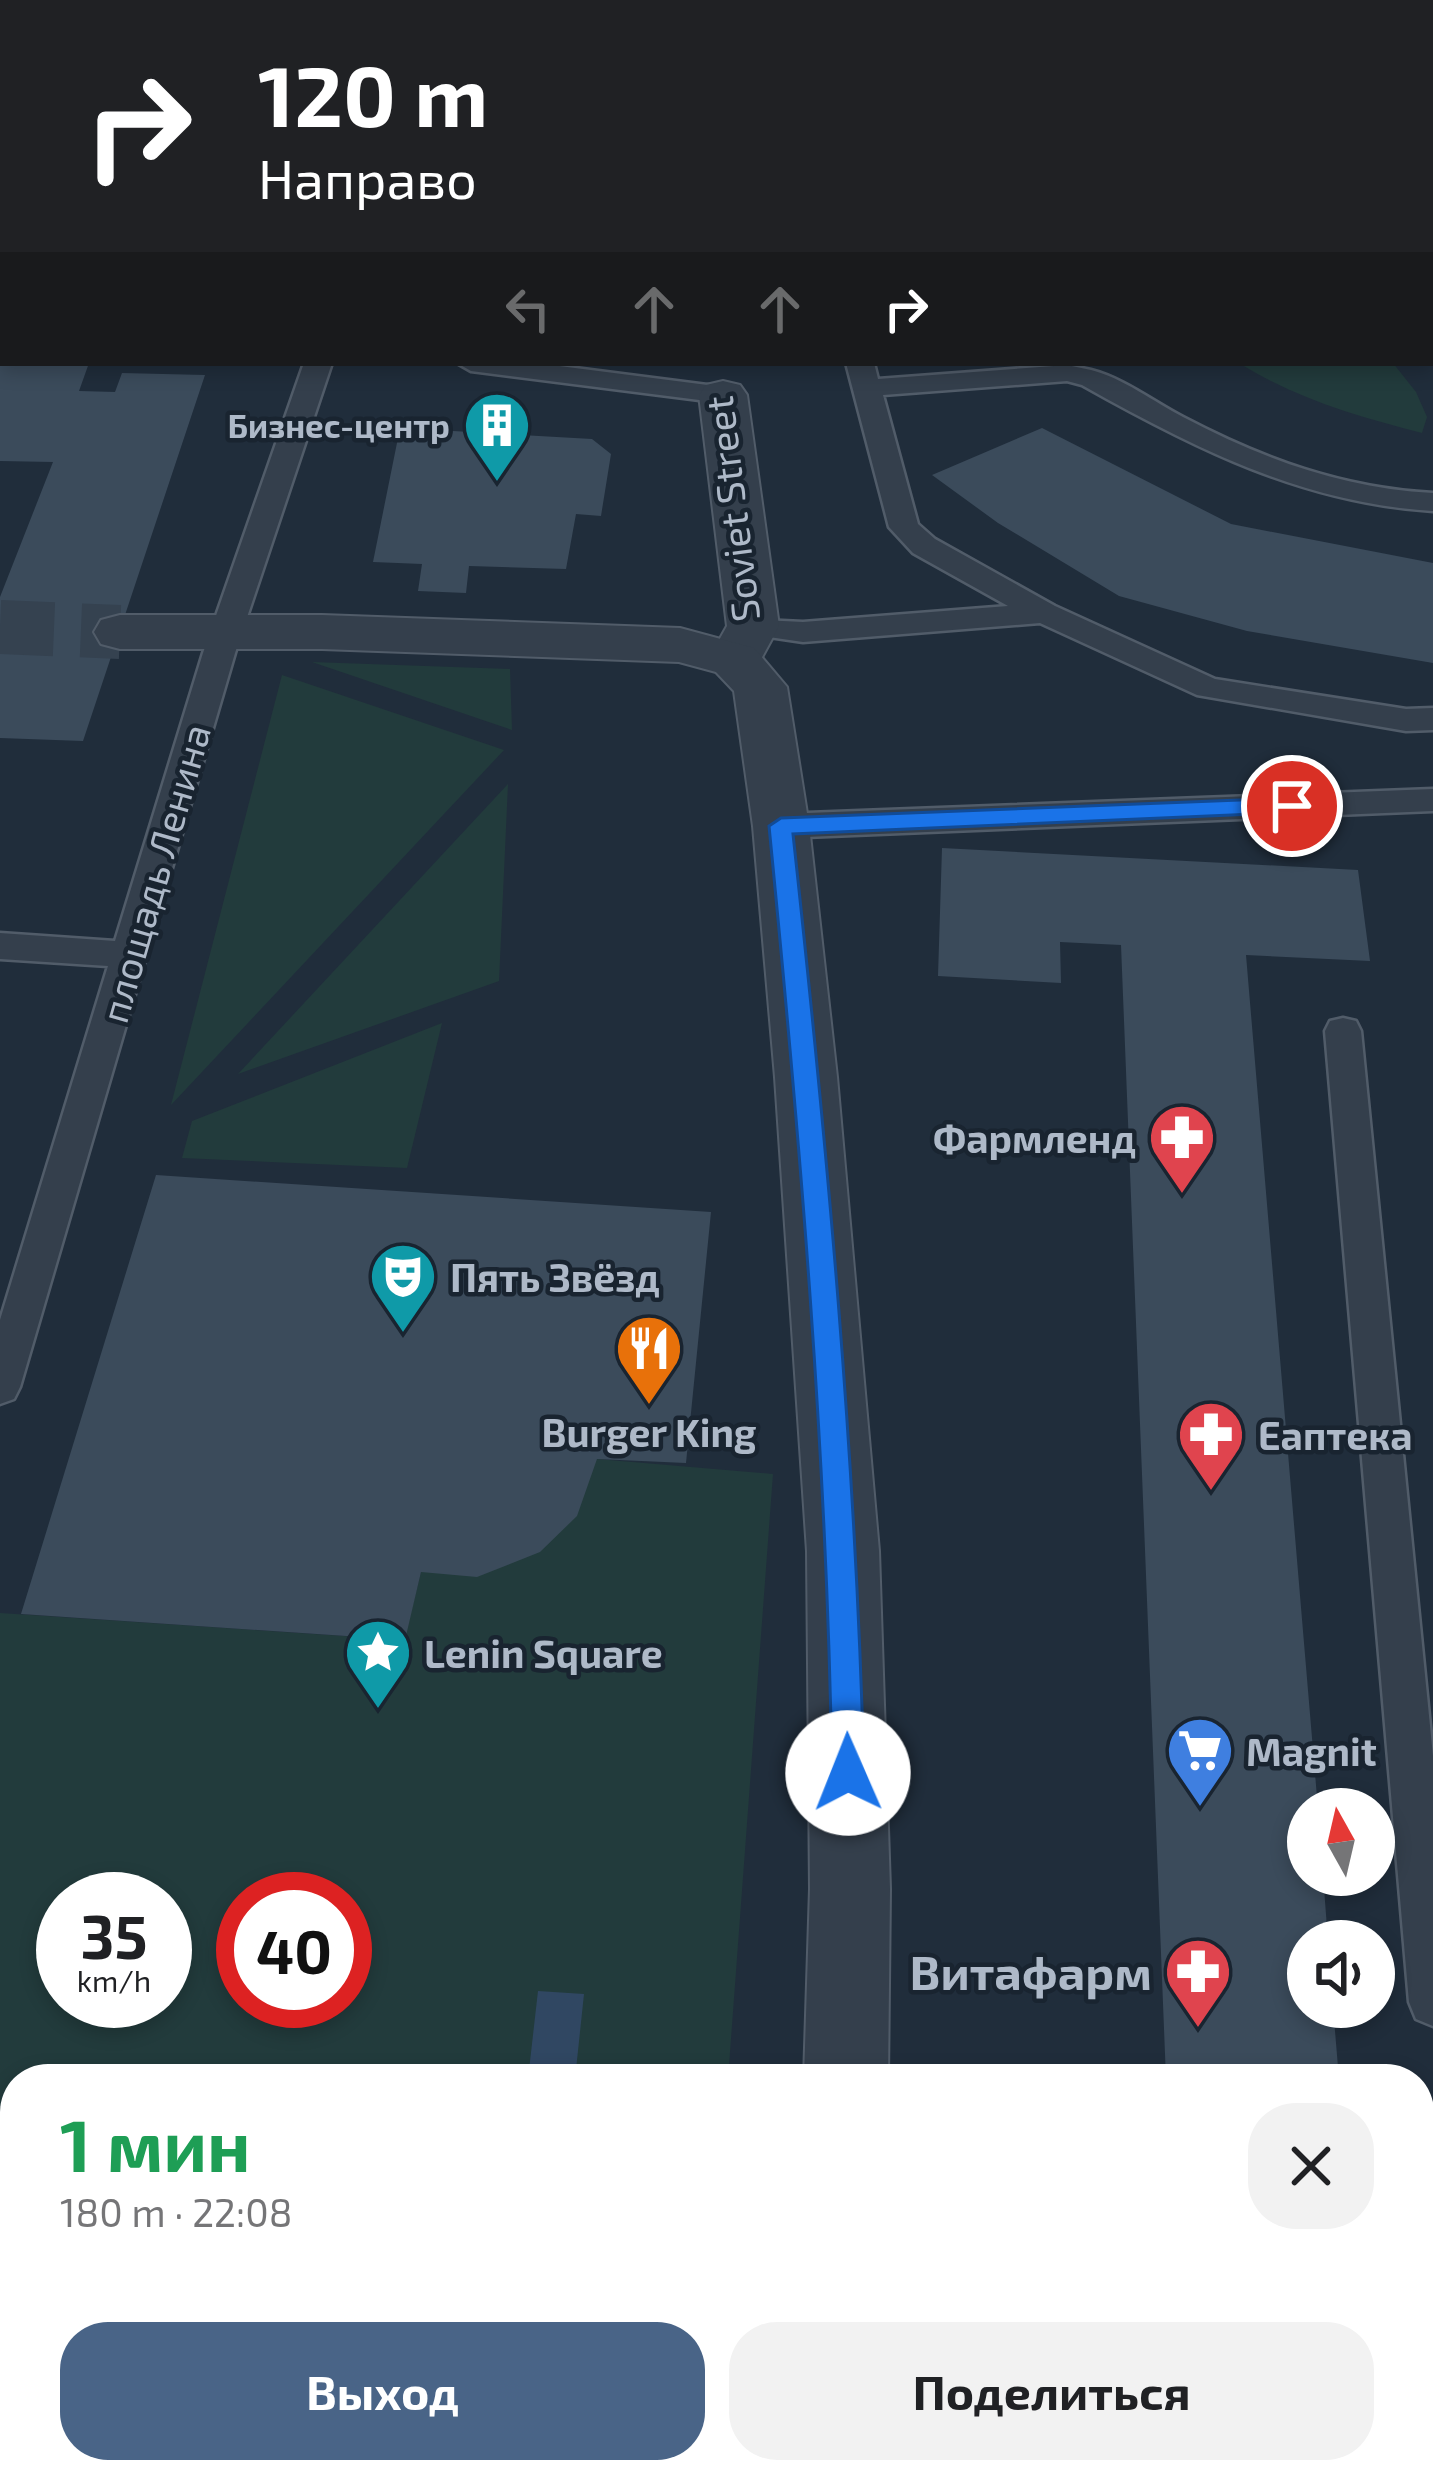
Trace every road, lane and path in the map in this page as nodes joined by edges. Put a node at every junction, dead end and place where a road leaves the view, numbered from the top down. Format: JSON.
{"nodes":[{"id":1,"x":317,"y":366,"type":"edge"},
{"id":2,"x":516,"y":366,"type":"edge"},
{"id":3,"x":863,"y":376,"type":"edge"},
{"id":4,"x":717,"y":379,"type":"edge"},
{"id":5,"x":1433,"y":502,"type":"edge"},
{"id":6,"x":1044,"y":613,"type":"junction"},
{"id":7,"x":227,"y":631,"type":"junction"},
{"id":8,"x":119,"y":632,"type":"tunnel mouth"},
{"id":9,"x":744,"y":643,"type":"junction"},
{"id":10,"x":1433,"y":719,"type":"edge"},
{"id":11,"x":1433,"y":800,"type":"edge"},
{"id":12,"x":781,"y":826,"type":"junction"},
{"id":13,"x":0,"y":946,"type":"edge"},
{"id":14,"x":130,"y":955,"type":"junction"},
{"id":15,"x":1343,"y":1031,"type":"dead end"},
{"id":16,"x":0,"y":1387,"type":"edge"},
{"id":17,"x":1433,"y":2002,"type":"edge"},
{"id":18,"x":846,"y":2064,"type":"edge"}],
"edges":[{"from":1,"to":7,"type":"lane","name":"площадь Ленина"},
{"from":2,"to":4,"type":"lane"},
{"from":3,"to":5,"type":"lane"},
{"from":3,"to":6,"type":"lane"},
{"from":4,"to":9,"type":"street","name":"Soviet Street"},
{"from":6,"to":9,"type":"lane"},
{"from":6,"to":10,"type":"lane"},
{"from":7,"to":8,"type":"street"},
{"from":7,"to":9,"type":"street"},
{"from":7,"to":14,"type":"lane","name":"площадь Ленина"},
{"from":9,"to":12,"type":"street","name":"Soviet Street"},
{"from":11,"to":12,"type":"lane"},
{"from":12,"to":18,"type":"street","name":"Soviet Street"},
{"from":13,"to":14,"type":"lane"},
{"from":14,"to":16,"type":"lane","name":"площадь Ленина"},
{"from":15,"to":17,"type":"lane"}]}
